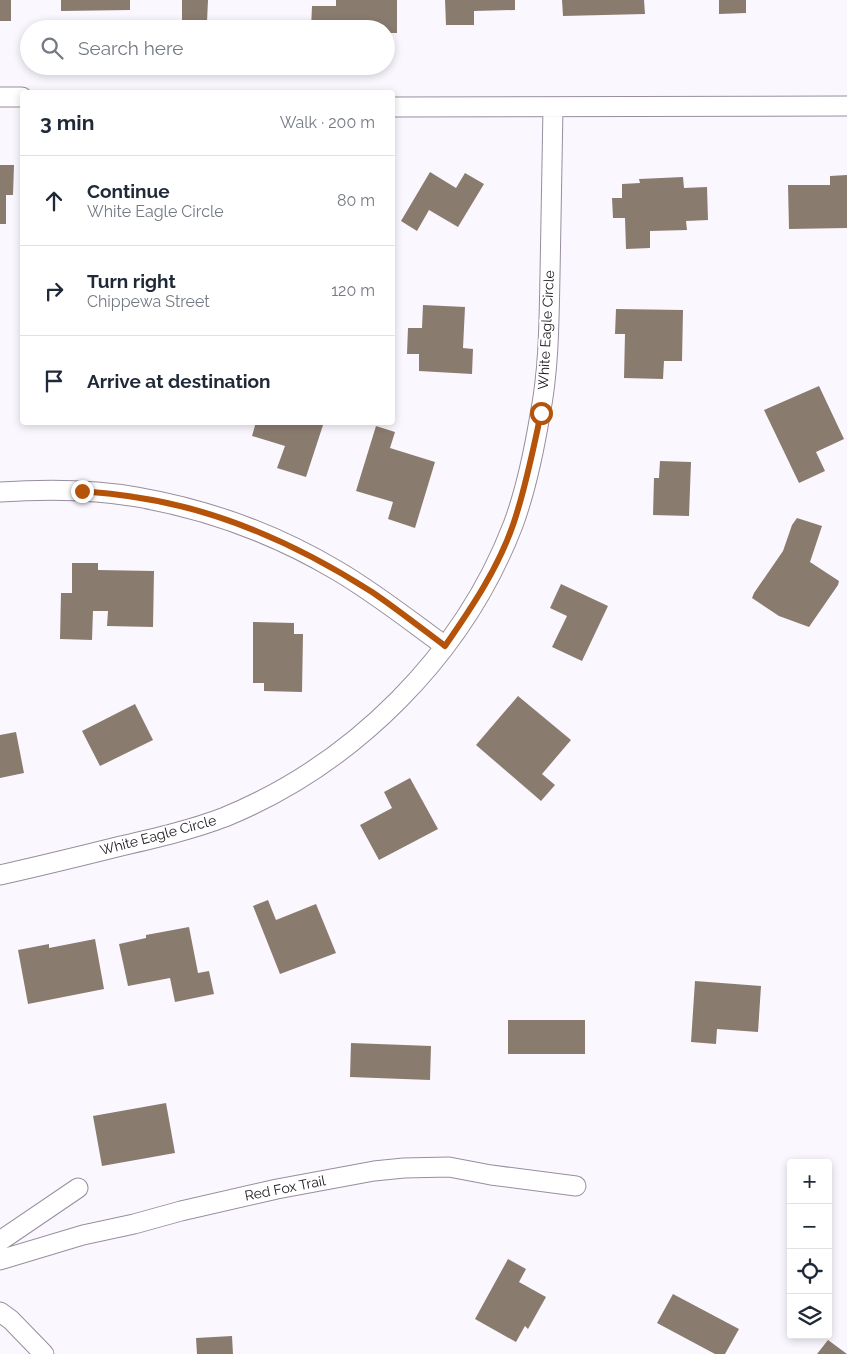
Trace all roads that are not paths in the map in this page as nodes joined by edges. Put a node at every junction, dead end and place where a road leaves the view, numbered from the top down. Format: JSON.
{"nodes":[{"id":1,"x":0,"y":97,"type":"edge"},
{"id":2,"x":20,"y":97,"type":"edge"},
{"id":3,"x":847,"y":106,"type":"edge"},
{"id":4,"x":395,"y":107,"type":"edge"},
{"id":5,"x":553,"y":107,"type":"junction"},
{"id":6,"x":0,"y":492,"type":"edge"},
{"id":7,"x":445,"y":646,"type":"junction"},
{"id":8,"x":0,"y":875,"type":"edge"},
{"id":9,"x":576,"y":1186,"type":"dead end"},
{"id":10,"x":78,"y":1188,"type":"dead end"},
{"id":11,"x":0,"y":1241,"type":"edge"},
{"id":12,"x":0,"y":1260,"type":"edge"},
{"id":13,"x":0,"y":1312,"type":"edge"},
{"id":14,"x":44,"y":1354,"type":"edge"}],
"edges":[{"from":1,"to":2,"type":"street"},
{"from":3,"to":5,"type":"street"},
{"from":4,"to":5,"type":"street"},
{"from":5,"to":7,"type":"street","name":"White Eagle Circle"},
{"from":6,"to":7,"type":"street"},
{"from":7,"to":8,"type":"street","name":"White Eagle Circle"},
{"from":9,"to":12,"type":"street","name":"Red Fox Trail"},
{"from":10,"to":11,"type":"street"},
{"from":13,"to":14,"type":"street"}]}
